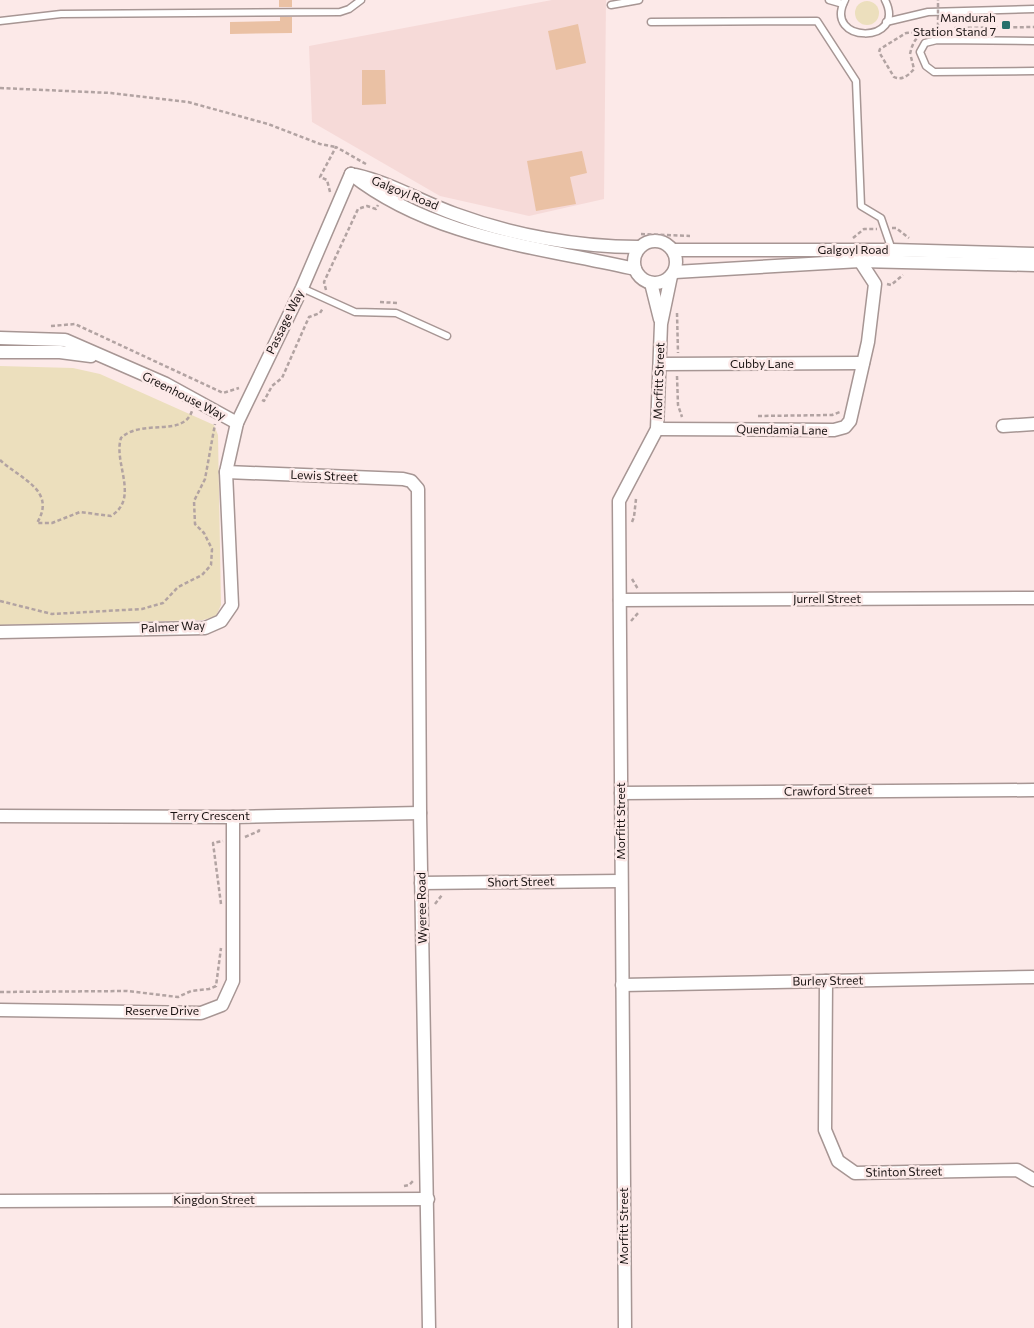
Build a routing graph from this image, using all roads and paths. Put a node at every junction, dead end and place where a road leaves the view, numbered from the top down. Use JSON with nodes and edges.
{"nodes":[{"id":1,"x":361,"y":0,"type":"edge"},
{"id":2,"x":639,"y":0,"type":"edge"},
{"id":3,"x":829,"y":0,"type":"edge"},
{"id":4,"x":885,"y":0,"type":"edge"},
{"id":5,"x":938,"y":0,"type":"edge"},
{"id":6,"x":844,"y":2,"type":"edge"},
{"id":7,"x":611,"y":5,"type":"dead end"},
{"id":8,"x":1034,"y":10,"type":"edge"},
{"id":9,"x":0,"y":21,"type":"edge"},
{"id":10,"x":651,"y":22,"type":"dead end"},
{"id":11,"x":886,"y":22,"type":"junction"},
{"id":12,"x":1034,"y":27,"type":"edge"},
{"id":13,"x":1034,"y":41,"type":"edge"},
{"id":14,"x":1034,"y":70,"type":"edge"},
{"id":15,"x":0,"y":88,"type":"edge"},
{"id":16,"x":336,"y":147,"type":"dead end"},
{"id":17,"x":351,"y":174,"type":"joint"},
{"id":18,"x":523,"y":240,"type":"junction"},
{"id":19,"x":638,"y":247,"type":"junction"},
{"id":20,"x":673,"y":250,"type":"junction"},
{"id":21,"x":1034,"y":254,"type":"edge"},
{"id":22,"x":891,"y":256,"type":"junction"},
{"id":23,"x":860,"y":260,"type":"junction"},
{"id":24,"x":1034,"y":264,"type":"edge"},
{"id":25,"x":635,"y":269,"type":"junction"},
{"id":26,"x":905,"y":273,"type":"dead end"},
{"id":27,"x":673,"y":274,"type":"junction"},
{"id":28,"x":875,"y":282,"type":"junction"},
{"id":29,"x":651,"y":283,"type":"junction"},
{"id":30,"x":302,"y":288,"type":"junction"},
{"id":31,"x":677,"y":305,"type":"dead end"},
{"id":32,"x":661,"y":324,"type":"junction"},
{"id":33,"x":447,"y":336,"type":"dead end"},
{"id":34,"x":0,"y":338,"type":"edge"},
{"id":35,"x":0,"y":352,"type":"edge"},
{"id":36,"x":104,"y":358,"type":"junction"},
{"id":37,"x":863,"y":363,"type":"junction"},
{"id":38,"x":661,"y":364,"type":"junction"},
{"id":39,"x":678,"y":364,"type":"junction"},
{"id":40,"x":842,"y":411,"type":"dead end"},
{"id":41,"x":200,"y":413,"type":"dead end"},
{"id":42,"x":682,"y":415,"type":"junction"},
{"id":43,"x":690,"y":416,"type":"dead end"},
{"id":44,"x":749,"y":416,"type":"dead end"},
{"id":45,"x":215,"y":421,"type":"dead end"},
{"id":46,"x":237,"y":423,"type":"junction"},
{"id":47,"x":1034,"y":424,"type":"edge"},
{"id":48,"x":1003,"y":426,"type":"dead end"},
{"id":49,"x":657,"y":429,"type":"junction"},
{"id":50,"x":680,"y":429,"type":"junction"},
{"id":51,"x":0,"y":460,"type":"edge"},
{"id":52,"x":226,"y":472,"type":"junction"},
{"id":53,"x":418,"y":488,"type":"joint"},
{"id":54,"x":637,"y":493,"type":"dead end"},
{"id":55,"x":629,"y":528,"type":"dead end"},
{"id":56,"x":629,"y":574,"type":"dead end"},
{"id":57,"x":1034,"y":598,"type":"edge"},
{"id":58,"x":620,"y":600,"type":"junction"},
{"id":59,"x":639,"y":600,"type":"junction"},
{"id":60,"x":0,"y":601,"type":"edge"},
{"id":61,"x":628,"y":624,"type":"dead end"},
{"id":62,"x":0,"y":632,"type":"edge"},
{"id":63,"x":1034,"y":790,"type":"edge"},
{"id":64,"x":621,"y":793,"type":"junction"},
{"id":65,"x":420,"y":813,"type":"junction"},
{"id":66,"x":0,"y":816,"type":"edge"},
{"id":67,"x":233,"y":817,"type":"junction"},
{"id":68,"x":259,"y":825,"type":"dead end"},
{"id":69,"x":232,"y":840,"type":"junction"},
{"id":70,"x":622,"y":882,"type":"junction"},
{"id":71,"x":421,"y":883,"type":"junction"},
{"id":72,"x":446,"y":892,"type":"dead end"},
{"id":73,"x":422,"y":908,"type":"junction"},
{"id":74,"x":225,"y":909,"type":"dead end"},
{"id":75,"x":227,"y":944,"type":"dead end"},
{"id":76,"x":1034,"y":977,"type":"edge"},
{"id":77,"x":826,"y":981,"type":"junction"},
{"id":78,"x":622,"y":985,"type":"junction"},
{"id":79,"x":0,"y":992,"type":"edge"},
{"id":80,"x":0,"y":1010,"type":"edge"},
{"id":81,"x":1034,"y":1180,"type":"edge"},
{"id":82,"x":428,"y":1199,"type":"junction"},
{"id":83,"x":0,"y":1201,"type":"edge"},
{"id":84,"x":429,"y":1328,"type":"edge"},
{"id":85,"x":625,"y":1328,"type":"edge"}],
"edges":[{"from":1,"to":9,"type":"lane"},
{"from":2,"to":7,"type":"lane"},
{"from":3,"to":6,"type":"lane"},
{"from":4,"to":11,"type":"lane"},
{"from":5,"to":12,"type":"path","bridge":true},
{"from":6,"to":11,"type":"lane"},
{"from":8,"to":11,"type":"lane"},
{"from":10,"to":22,"type":"lane"},
{"from":13,"to":14,"type":"lane"},
{"from":15,"to":16,"type":"path"},
{"from":17,"to":18,"type":"street","name":"Galgoyl Road"},
{"from":17,"to":30,"type":"street","name":"Passage Way"},
{"from":18,"to":19,"type":"street","name":"Galgoyl Road"},
{"from":18,"to":25,"type":"street","name":"Galgoyl Road"},
{"from":19,"to":20,"type":"street"},
{"from":19,"to":25,"type":"street"},
{"from":20,"to":22,"type":"street","name":"Galgoyl Road"},
{"from":20,"to":27,"type":"street"},
{"from":21,"to":22,"type":"street","name":"Galgoyl Road"},
{"from":22,"to":23,"type":"street","name":"Galgoyl Road"},
{"from":22,"to":24,"type":"street","name":"Galgoyl Road"},
{"from":22,"to":28,"type":"street","name":"Quendamia Lane"},
{"from":23,"to":27,"type":"street","name":"Galgoyl Road"},
{"from":23,"to":28,"type":"street"},
{"from":25,"to":29,"type":"street"},
{"from":26,"to":28,"type":"path"},
{"from":27,"to":29,"type":"street"},
{"from":27,"to":32,"type":"street","name":"Morfitt Street"},
{"from":28,"to":37,"type":"street","name":"Quendamia Lane"},
{"from":29,"to":32,"type":"street","name":"Morfitt Street"},
{"from":30,"to":33,"type":"lane"},
{"from":30,"to":46,"type":"street","name":"Passage Way"},
{"from":31,"to":39,"type":"path"},
{"from":32,"to":38,"type":"street","name":"Morfitt Street"},
{"from":34,"to":36,"type":"street","name":"Greenhouse Way"},
{"from":35,"to":36,"type":"street","name":"Greenhouse Way"},
{"from":36,"to":46,"type":"street","name":"Greenhouse Way"},
{"from":37,"to":39,"type":"street","name":"Cubby Lane"},
{"from":37,"to":50,"type":"street","name":"Quendamia Lane"},
{"from":38,"to":39,"type":"street","name":"Cubby Lane"},
{"from":38,"to":49,"type":"street","name":"Morfitt Street"},
{"from":39,"to":42,"type":"path"},
{"from":40,"to":44,"type":"path"},
{"from":41,"to":51,"type":"path"},
{"from":42,"to":43,"type":"path"},
{"from":42,"to":50,"type":"path"},
{"from":45,"to":60,"type":"path"},
{"from":46,"to":52,"type":"street","name":"Passage Way"},
{"from":47,"to":48,"type":"street"},
{"from":49,"to":50,"type":"street","name":"Quendamia Lane"},
{"from":49,"to":58,"type":"street","name":"Morfitt Street"},
{"from":52,"to":53,"type":"street","name":"Lewis Street"},
{"from":52,"to":62,"type":"street","name":"Palmer Way"},
{"from":53,"to":65,"type":"street","name":"Wyeree Road"},
{"from":54,"to":55,"type":"path"},
{"from":56,"to":59,"type":"path"},
{"from":57,"to":59,"type":"street","name":"Jurrell Street"},
{"from":58,"to":59,"type":"street","name":"Jurrell Street"},
{"from":58,"to":64,"type":"street","name":"Morfitt Street"},
{"from":59,"to":61,"type":"path"},
{"from":63,"to":64,"type":"street","name":"Crawford Street"},
{"from":64,"to":70,"type":"street","name":"Morfitt Street"},
{"from":65,"to":67,"type":"street","name":"Terry Crescent"},
{"from":65,"to":71,"type":"street","name":"Wyeree Road"},
{"from":66,"to":67,"type":"street","name":"Terry Crescent"},
{"from":67,"to":69,"type":"street","name":"Reserve Drive"},
{"from":68,"to":69,"type":"path"},
{"from":69,"to":74,"type":"path"},
{"from":69,"to":80,"type":"street","name":"Reserve Drive"},
{"from":70,"to":71,"type":"street","name":"Short Street"},
{"from":70,"to":78,"type":"street","name":"Morfitt Street"},
{"from":71,"to":73,"type":"street","name":"Wyeree Road"},
{"from":72,"to":73,"type":"path"},
{"from":73,"to":82,"type":"street","name":"Wyeree Road"},
{"from":75,"to":79,"type":"path"},
{"from":76,"to":77,"type":"street","name":"Burley Street"},
{"from":77,"to":78,"type":"street","name":"Burley Street"},
{"from":77,"to":81,"type":"street","name":"Stinton Street"},
{"from":78,"to":85,"type":"street","name":"Morfitt Street"},
{"from":82,"to":83,"type":"street","name":"Kingdon Street"},
{"from":82,"to":84,"type":"street","name":"Wyeree Road"}]}
